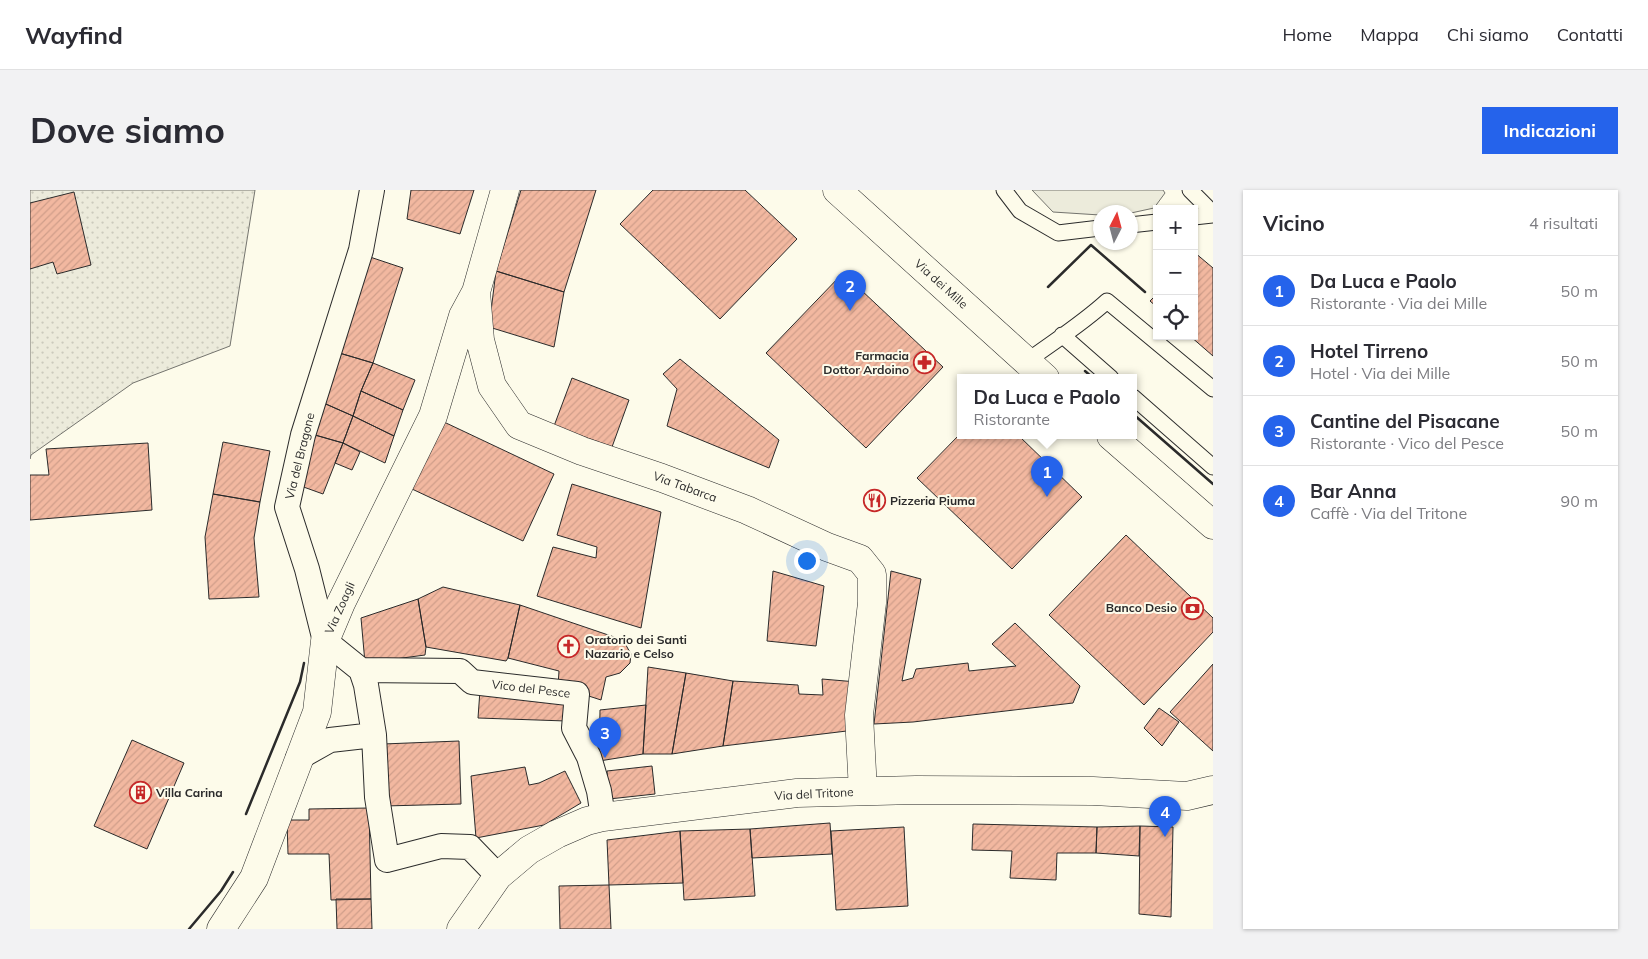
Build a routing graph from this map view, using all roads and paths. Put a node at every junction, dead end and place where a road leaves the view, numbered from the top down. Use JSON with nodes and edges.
{"nodes":[{"id":1,"x":372,"y":190,"type":"edge"},
{"id":2,"x":505,"y":190,"type":"edge"},
{"id":3,"x":837,"y":190,"type":"edge"},
{"id":4,"x":1004,"y":190,"type":"edge"},
{"id":5,"x":1190,"y":190,"type":"edge"},
{"id":6,"x":1213,"y":214,"type":"edge"},
{"id":7,"x":1198,"y":216,"type":"edge"},
{"id":8,"x":1153,"y":222,"type":"edge"},
{"id":9,"x":1138,"y":224,"type":"edge"},
{"id":10,"x":1093,"y":229,"type":"edge"},
{"id":11,"x":476,"y":292,"type":"junction"},
{"id":12,"x":1062,"y":335,"type":"junction"},
{"id":13,"x":1036,"y":370,"type":"edge"},
{"id":14,"x":1107,"y":374,"type":"edge"},
{"id":15,"x":1213,"y":389,"type":"edge"},
{"id":16,"x":1137,"y":400,"type":"edge"},
{"id":17,"x":1114,"y":439,"type":"edge"},
{"id":18,"x":1213,"y":467,"type":"edge"},
{"id":19,"x":1213,"y":525,"type":"edge"},
{"id":20,"x":325,"y":641,"type":"junction"},
{"id":21,"x":361,"y":670,"type":"junction"},
{"id":22,"x":374,"y":735,"type":"junction"},
{"id":23,"x":298,"y":758,"type":"junction"},
{"id":24,"x":1213,"y":790,"type":"edge"},
{"id":25,"x":863,"y":791,"type":"junction"},
{"id":26,"x":603,"y":817,"type":"junction"},
{"id":27,"x":498,"y":876,"type":"junction"},
{"id":28,"x":220,"y":929,"type":"edge"},
{"id":29,"x":461,"y":929,"type":"edge"}],
"edges":[{"from":1,"to":20,"type":"street","name":"Via del Bragone"},
{"from":2,"to":11,"type":"street","name":"Via Tabarca"},
{"from":3,"to":13,"type":"street","name":"Via dei Mille"},
{"from":4,"to":10,"type":"lane"},
{"from":5,"to":6,"type":"lane"},
{"from":6,"to":7,"type":"lane"},
{"from":8,"to":9,"type":"lane"},
{"from":11,"to":20,"type":"street","name":"Via Zoagli"},
{"from":11,"to":25,"type":"street","name":"Via Tabarca"},
{"from":12,"to":13,"type":"lane"},
{"from":12,"to":14,"type":"lane"},
{"from":12,"to":15,"type":"lane"},
{"from":16,"to":18,"type":"lane"},
{"from":17,"to":19,"type":"street"},
{"from":20,"to":21,"type":"street"},
{"from":20,"to":23,"type":"street","name":"Via Zoagli"},
{"from":21,"to":22,"type":"street"},
{"from":21,"to":26,"type":"street","name":"Vico del Pesce"},
{"from":22,"to":23,"type":"street"},
{"from":22,"to":27,"type":"street"},
{"from":23,"to":28,"type":"street","name":"Via Zoagli"},
{"from":24,"to":25,"type":"street","name":"Via del Tritone"},
{"from":25,"to":26,"type":"street","name":"Via del Tritone"},
{"from":26,"to":27,"type":"street","name":"Via del Tritone"},
{"from":27,"to":29,"type":"street","name":"Via del Tritone"}]}
